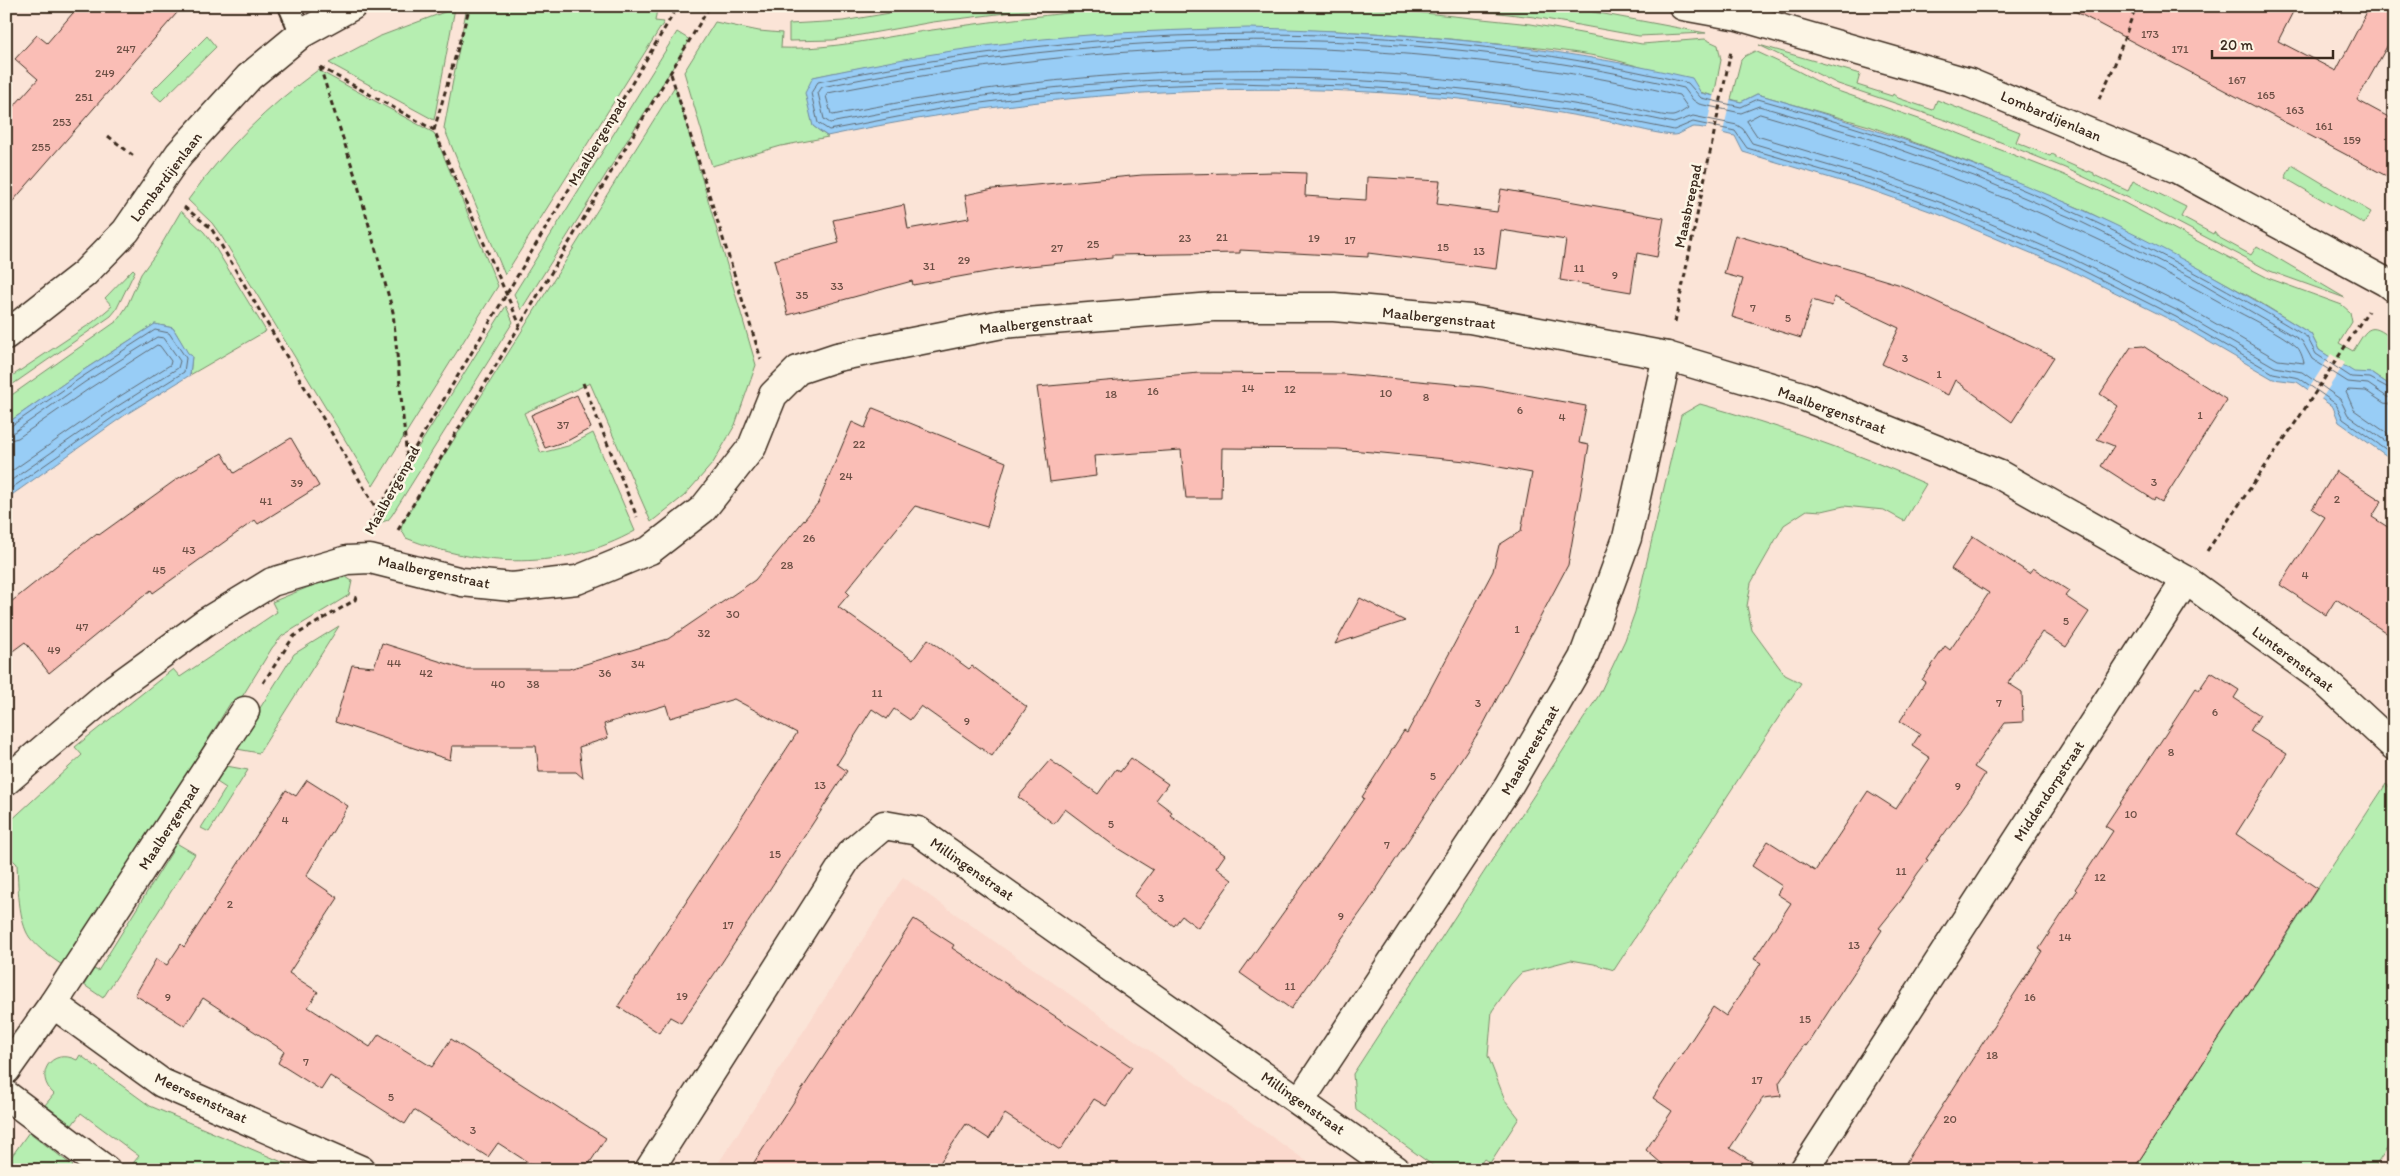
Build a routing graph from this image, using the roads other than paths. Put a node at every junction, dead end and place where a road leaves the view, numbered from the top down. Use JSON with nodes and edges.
{"nodes":[{"id":1,"x":289,"y":6,"type":"edge"},
{"id":2,"x":352,"y":6,"type":"edge"},
{"id":3,"x":1683,"y":6,"type":"edge"},
{"id":4,"x":1739,"y":11,"type":"edge"},
{"id":5,"x":301,"y":34,"type":"junction"},
{"id":6,"x":2391,"y":280,"type":"edge"},
{"id":7,"x":6,"y":335,"type":"edge"},
{"id":8,"x":1667,"y":356,"type":"junction"},
{"id":9,"x":2186,"y":580,"type":"junction"},
{"id":10,"x":244,"y":711,"type":"road end"},
{"id":11,"x":2394,"y":746,"type":"edge"},
{"id":12,"x":6,"y":781,"type":"edge"},
{"id":13,"x":53,"y":1004,"type":"junction"},
{"id":14,"x":6,"y":1070,"type":"edge"},
{"id":15,"x":6,"y":1095,"type":"edge"},
{"id":16,"x":1300,"y":1101,"type":"junction"},
{"id":17,"x":106,"y":1170,"type":"edge"},
{"id":18,"x":361,"y":1170,"type":"edge"},
{"id":19,"x":649,"y":1170,"type":"edge"},
{"id":20,"x":1396,"y":1170,"type":"edge"},
{"id":21,"x":1804,"y":1170,"type":"edge"}],
"edges":[{"from":1,"to":5,"type":"lane"},
{"from":2,"to":5,"type":"street","name":"Lombardijenlaan"},
{"from":3,"to":4,"type":"street","name":"Lombardijenlaan"},
{"from":4,"to":6,"type":"street","name":"Lombardijenlaan"},
{"from":5,"to":7,"type":"street","name":"Lombardijenlaan"},
{"from":8,"to":9,"type":"street","name":"Maalbergenstraat"},
{"from":8,"to":12,"type":"street","name":"Maalbergenstraat"},
{"from":8,"to":16,"type":"street","name":"Maasbreestraat"},
{"from":9,"to":11,"type":"street","name":"Lunterenstraat"},
{"from":9,"to":21,"type":"street","name":"Middendorpstraat"},
{"from":10,"to":13,"type":"street","name":"Maalbergenpad"},
{"from":13,"to":14,"type":"street","name":"Maalbergenpad"},
{"from":13,"to":18,"type":"street","name":"Meerssenstraat"},
{"from":15,"to":17,"type":"street"},
{"from":16,"to":19,"type":"street","name":"Millingenstraat"},
{"from":16,"to":20,"type":"street","name":"Millingenstraat"}]}
